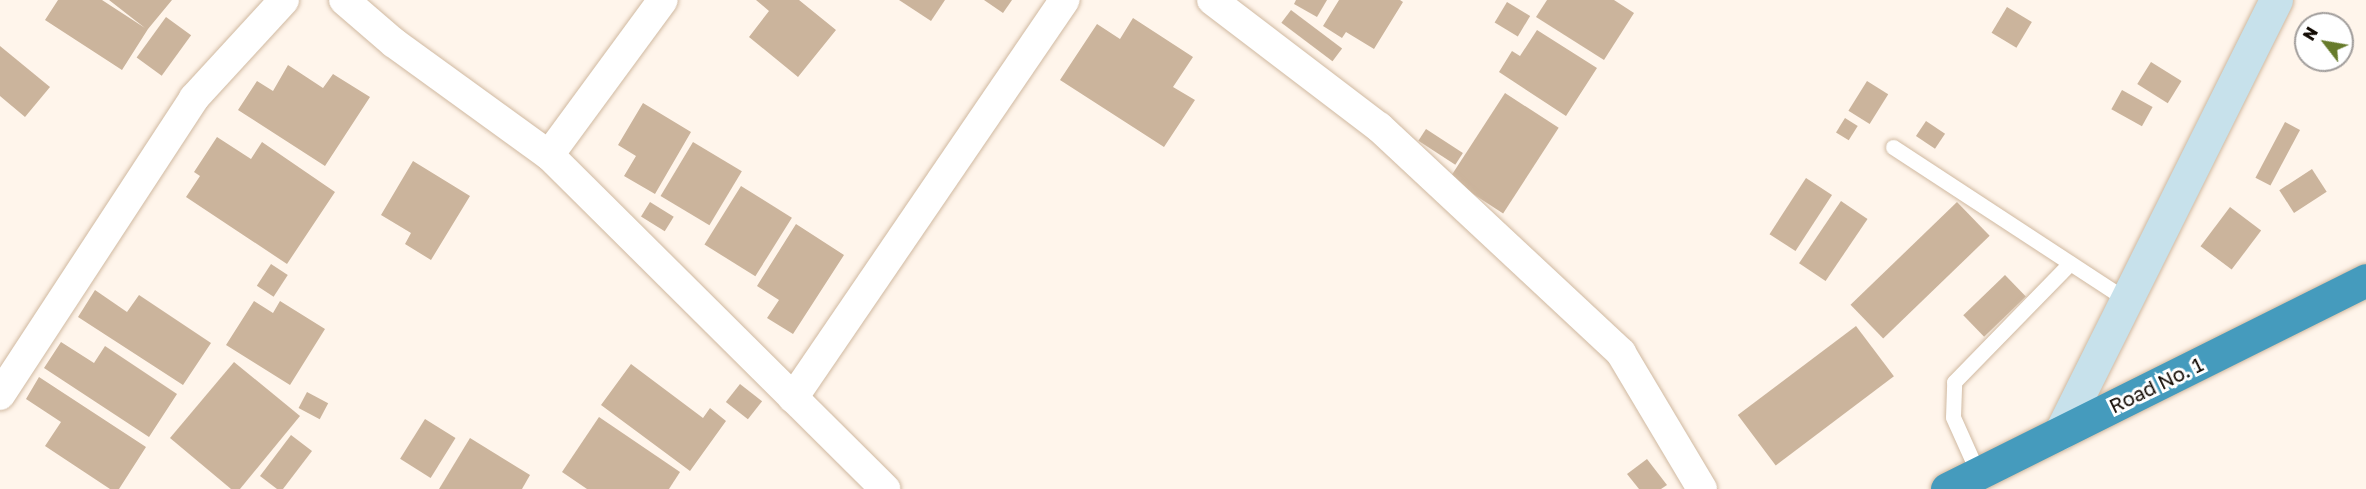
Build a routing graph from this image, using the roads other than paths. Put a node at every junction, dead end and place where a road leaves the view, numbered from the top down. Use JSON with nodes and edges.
{"nodes":[{"id":1,"x":284,"y":0,"type":"edge"},
{"id":2,"x":344,"y":0,"type":"edge"},
{"id":3,"x":663,"y":0,"type":"edge"},
{"id":4,"x":1065,"y":0,"type":"edge"},
{"id":5,"x":1212,"y":0,"type":"edge"},
{"id":6,"x":2276,"y":0,"type":"edge"},
{"id":7,"x":1893,"y":147,"type":"dead end"},
{"id":8,"x":549,"y":155,"type":"junction"},
{"id":9,"x":2070,"y":263,"type":"junction"},
{"id":10,"x":2366,"y":280,"type":"edge"},
{"id":11,"x":2128,"y":301,"type":"junction"},
{"id":12,"x":0,"y":395,"type":"edge"},
{"id":13,"x":793,"y":398,"type":"junction"},
{"id":14,"x":2060,"y":433,"type":"junction"},
{"id":15,"x":1978,"y":473,"type":"junction"},
{"id":16,"x":885,"y":489,"type":"edge"},
{"id":17,"x":1702,"y":489,"type":"edge"},
{"id":18,"x":1947,"y":489,"type":"edge"}],
"edges":[{"from":1,"to":12,"type":"street"},
{"from":2,"to":8,"type":"street"},
{"from":3,"to":8,"type":"street"},
{"from":4,"to":13,"type":"street"},
{"from":5,"to":17,"type":"street"},
{"from":6,"to":11,"type":"main road"},
{"from":7,"to":9,"type":"lane"},
{"from":8,"to":13,"type":"street"},
{"from":9,"to":11,"type":"lane"},
{"from":9,"to":15,"type":"lane"},
{"from":10,"to":14,"type":"highway","name":"Road No. 1"},
{"from":11,"to":14,"type":"main road"},
{"from":13,"to":16,"type":"street"},
{"from":14,"to":15,"type":"highway","name":"Road No. 1"},
{"from":15,"to":18,"type":"highway","name":"Road No. 1"}]}
